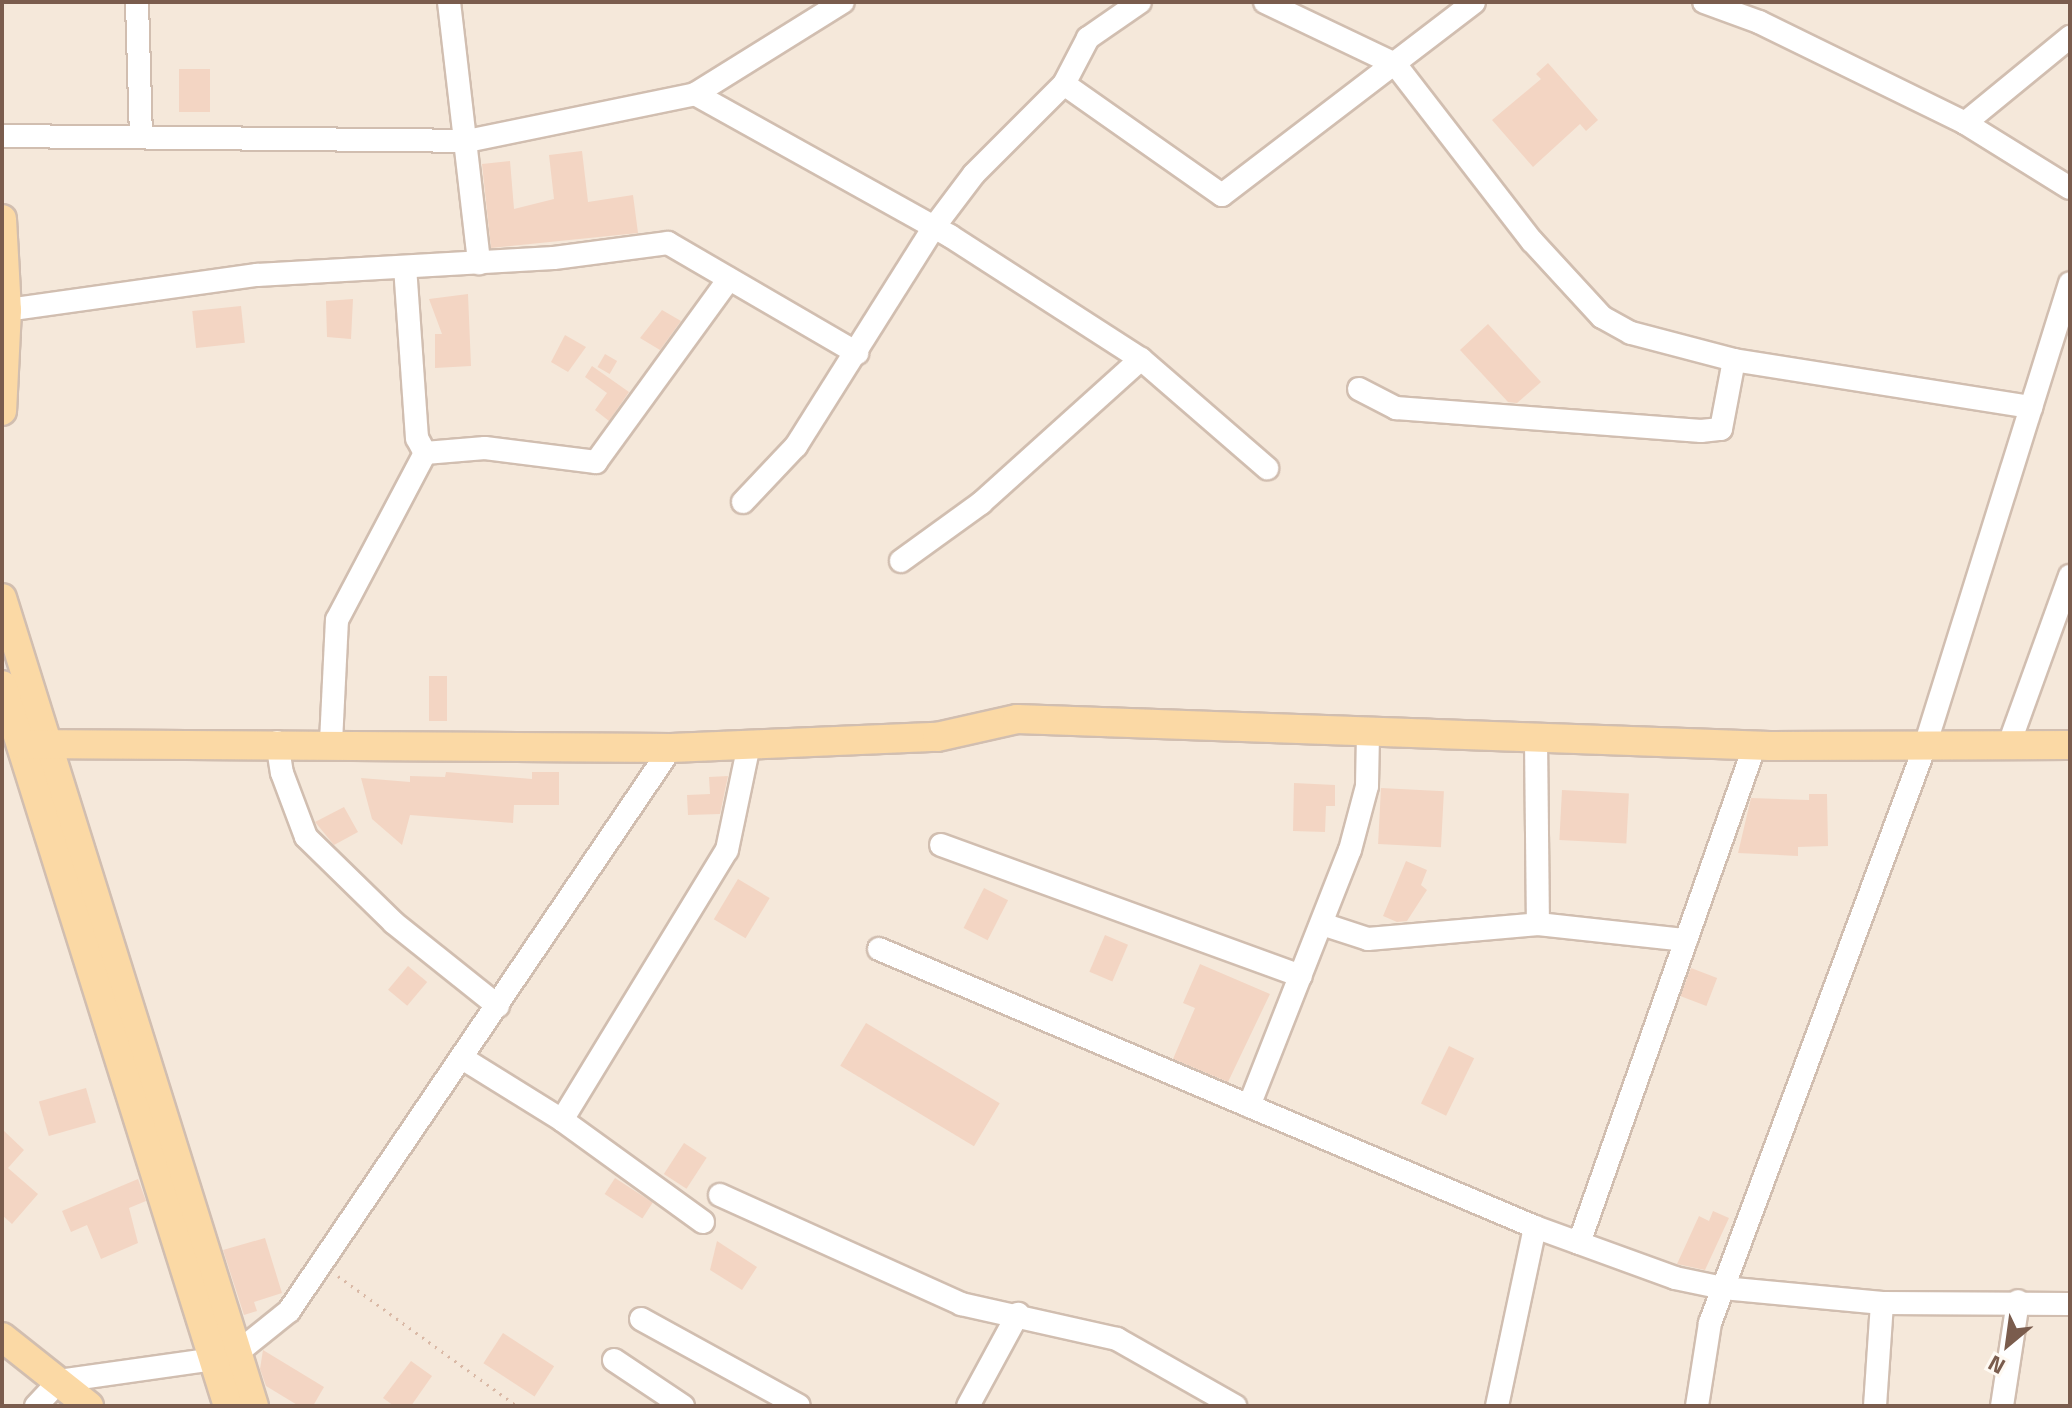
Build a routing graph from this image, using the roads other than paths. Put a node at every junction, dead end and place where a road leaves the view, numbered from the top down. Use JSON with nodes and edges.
{"nodes":[{"id":1,"x":137,"y":2,"type":"edge"},
{"id":2,"x":449,"y":2,"type":"edge"},
{"id":3,"x":1140,"y":2,"type":"edge"},
{"id":4,"x":1265,"y":2,"type":"edge"},
{"id":5,"x":1474,"y":2,"type":"edge"},
{"id":6,"x":1704,"y":2,"type":"edge"},
{"id":7,"x":826,"y":6,"type":"edge"},
{"id":8,"x":2070,"y":37,"type":"edge"},
{"id":9,"x":1395,"y":64,"type":"junction"},
{"id":10,"x":1064,"y":84,"type":"junction"},
{"id":11,"x":695,"y":94,"type":"junction"},
{"id":12,"x":1965,"y":123,"type":"junction"},
{"id":13,"x":2,"y":136,"type":"edge"},
{"id":14,"x":141,"y":136,"type":"junction"},
{"id":15,"x":467,"y":141,"type":"junction"},
{"id":16,"x":2070,"y":188,"type":"edge"},
{"id":17,"x":2,"y":219,"type":"edge"},
{"id":18,"x":934,"y":227,"type":"junction"},
{"id":19,"x":479,"y":263,"type":"junction"},
{"id":20,"x":405,"y":267,"type":"junction"},
{"id":21,"x":729,"y":279,"type":"junction"},
{"id":22,"x":2070,"y":283,"type":"edge"},
{"id":23,"x":7,"y":310,"type":"junction"},
{"id":24,"x":857,"y":353,"type":"junction"},
{"id":25,"x":1141,"y":359,"type":"junction"},
{"id":26,"x":1734,"y":360,"type":"junction"},
{"id":27,"x":1359,"y":389,"type":"dead end"},
{"id":28,"x":2031,"y":407,"type":"junction"},
{"id":29,"x":2,"y":411,"type":"edge"},
{"id":30,"x":425,"y":453,"type":"junction"},
{"id":31,"x":1267,"y":468,"type":"dead end"},
{"id":32,"x":743,"y":502,"type":"dead end"},
{"id":33,"x":901,"y":561,"type":"dead end"},
{"id":34,"x":2070,"y":576,"type":"edge"},
{"id":35,"x":2,"y":598,"type":"edge"},
{"id":36,"x":31,"y":685,"type":"junction"},
{"id":37,"x":4,"y":701,"type":"edge"},
{"id":38,"x":1368,"y":732,"type":"junction"},
{"id":39,"x":1536,"y":738,"type":"junction"},
{"id":40,"x":277,"y":742,"type":"junction"},
{"id":41,"x":331,"y":742,"type":"junction"},
{"id":42,"x":33,"y":743,"type":"junction"},
{"id":43,"x":749,"y":745,"type":"junction"},
{"id":44,"x":1755,"y":745,"type":"junction"},
{"id":45,"x":2070,"y":745,"type":"edge"},
{"id":46,"x":2008,"y":747,"type":"junction"},
{"id":47,"x":671,"y":748,"type":"junction"},
{"id":48,"x":1924,"y":749,"type":"junction"},
{"id":49,"x":941,"y":845,"type":"dead end"},
{"id":50,"x":1322,"y":924,"type":"junction"},
{"id":51,"x":1538,"y":924,"type":"junction"},
{"id":52,"x":1686,"y":940,"type":"junction"},
{"id":53,"x":879,"y":949,"type":"dead end"},
{"id":54,"x":1301,"y":976,"type":"junction"},
{"id":55,"x":498,"y":1006,"type":"junction"},
{"id":56,"x":462,"y":1058,"type":"junction"},
{"id":57,"x":1249,"y":1106,"type":"junction"},
{"id":58,"x":562,"y":1120,"type":"junction"},
{"id":59,"x":720,"y":1195,"type":"dead end"},
{"id":60,"x":703,"y":1222,"type":"dead end"},
{"id":61,"x":1535,"y":1227,"type":"junction"},
{"id":62,"x":1579,"y":1243,"type":"junction"},
{"id":63,"x":1723,"y":1288,"type":"junction"},
{"id":64,"x":2018,"y":1301,"type":"junction"},
{"id":65,"x":1882,"y":1303,"type":"junction"},
{"id":66,"x":2070,"y":1304,"type":"edge"},
{"id":67,"x":1018,"y":1314,"type":"junction"},
{"id":68,"x":641,"y":1319,"type":"dead end"},
{"id":69,"x":2,"y":1337,"type":"edge"},
{"id":70,"x":226,"y":1356,"type":"junction"},
{"id":71,"x":614,"y":1360,"type":"dead end"},
{"id":72,"x":59,"y":1381,"type":"junction"},
{"id":73,"x":36,"y":1406,"type":"edge"},
{"id":74,"x":89,"y":1406,"type":"edge"},
{"id":75,"x":228,"y":1406,"type":"edge"},
{"id":76,"x":254,"y":1406,"type":"edge"},
{"id":77,"x":683,"y":1406,"type":"edge"},
{"id":78,"x":799,"y":1406,"type":"edge"},
{"id":79,"x":968,"y":1406,"type":"edge"},
{"id":80,"x":1235,"y":1406,"type":"edge"},
{"id":81,"x":1497,"y":1406,"type":"edge"},
{"id":82,"x":1697,"y":1406,"type":"edge"},
{"id":83,"x":1875,"y":1406,"type":"edge"},
{"id":84,"x":2002,"y":1406,"type":"edge"}],
"edges":[{"from":1,"to":14,"type":"street"},
{"from":2,"to":15,"type":"street"},
{"from":3,"to":10,"type":"street"},
{"from":4,"to":9,"type":"street"},
{"from":5,"to":9,"type":"street"},
{"from":6,"to":12,"type":"street"},
{"from":7,"to":11,"type":"street"},
{"from":8,"to":12,"type":"street"},
{"from":9,"to":10,"type":"street"},
{"from":9,"to":26,"type":"street"},
{"from":10,"to":18,"type":"street"},
{"from":11,"to":15,"type":"street"},
{"from":11,"to":18,"type":"street"},
{"from":12,"to":16,"type":"street"},
{"from":13,"to":14,"type":"street"},
{"from":14,"to":15,"type":"street"},
{"from":15,"to":19,"type":"street"},
{"from":17,"to":23,"type":"main road"},
{"from":18,"to":24,"type":"street"},
{"from":18,"to":25,"type":"street"},
{"from":19,"to":20,"type":"street"},
{"from":19,"to":21,"type":"street"},
{"from":20,"to":23,"type":"street"},
{"from":20,"to":30,"type":"street"},
{"from":21,"to":24,"type":"street"},
{"from":21,"to":30,"type":"street"},
{"from":22,"to":28,"type":"street"},
{"from":23,"to":29,"type":"main road"},
{"from":24,"to":32,"type":"street"},
{"from":25,"to":31,"type":"street"},
{"from":25,"to":33,"type":"street"},
{"from":26,"to":27,"type":"street"},
{"from":26,"to":28,"type":"street"},
{"from":28,"to":48,"type":"street"},
{"from":30,"to":41,"type":"street"},
{"from":34,"to":46,"type":"street"},
{"from":35,"to":36,"type":"main road"},
{"from":36,"to":37,"type":"street"},
{"from":36,"to":42,"type":"main road"},
{"from":37,"to":42,"type":"main road"},
{"from":38,"to":39,"type":"main road"},
{"from":38,"to":43,"type":"main road"},
{"from":38,"to":50,"type":"street"},
{"from":39,"to":44,"type":"main road"},
{"from":39,"to":51,"type":"street"},
{"from":40,"to":41,"type":"main road"},
{"from":40,"to":42,"type":"main road"},
{"from":40,"to":55,"type":"street"},
{"from":41,"to":47,"type":"main road"},
{"from":42,"to":70,"type":"main road"},
{"from":43,"to":47,"type":"main road"},
{"from":43,"to":58,"type":"street"},
{"from":44,"to":48,"type":"main road"},
{"from":44,"to":52,"type":"street"},
{"from":45,"to":46,"type":"main road"},
{"from":46,"to":48,"type":"main road"},
{"from":47,"to":55,"type":"street"},
{"from":48,"to":63,"type":"street"},
{"from":49,"to":54,"type":"street"},
{"from":50,"to":51,"type":"street"},
{"from":50,"to":54,"type":"street"},
{"from":51,"to":52,"type":"street"},
{"from":52,"to":62,"type":"street"},
{"from":53,"to":57,"type":"street"},
{"from":54,"to":57,"type":"street"},
{"from":55,"to":56,"type":"street"},
{"from":56,"to":58,"type":"street"},
{"from":56,"to":70,"type":"street"},
{"from":57,"to":61,"type":"street"},
{"from":58,"to":60,"type":"street"},
{"from":59,"to":67,"type":"street"},
{"from":61,"to":62,"type":"street"},
{"from":61,"to":81,"type":"street"},
{"from":62,"to":63,"type":"street"},
{"from":63,"to":65,"type":"street"},
{"from":63,"to":82,"type":"street"},
{"from":64,"to":65,"type":"street"},
{"from":64,"to":66,"type":"street"},
{"from":64,"to":84,"type":"street"},
{"from":65,"to":83,"type":"street"},
{"from":67,"to":79,"type":"street"},
{"from":67,"to":80,"type":"street"},
{"from":68,"to":78,"type":"street"},
{"from":69,"to":72,"type":"main road"},
{"from":70,"to":72,"type":"street"},
{"from":70,"to":75,"type":"main road"},
{"from":70,"to":76,"type":"main road"},
{"from":71,"to":77,"type":"street"},
{"from":72,"to":73,"type":"street"},
{"from":72,"to":74,"type":"main road"}]}
